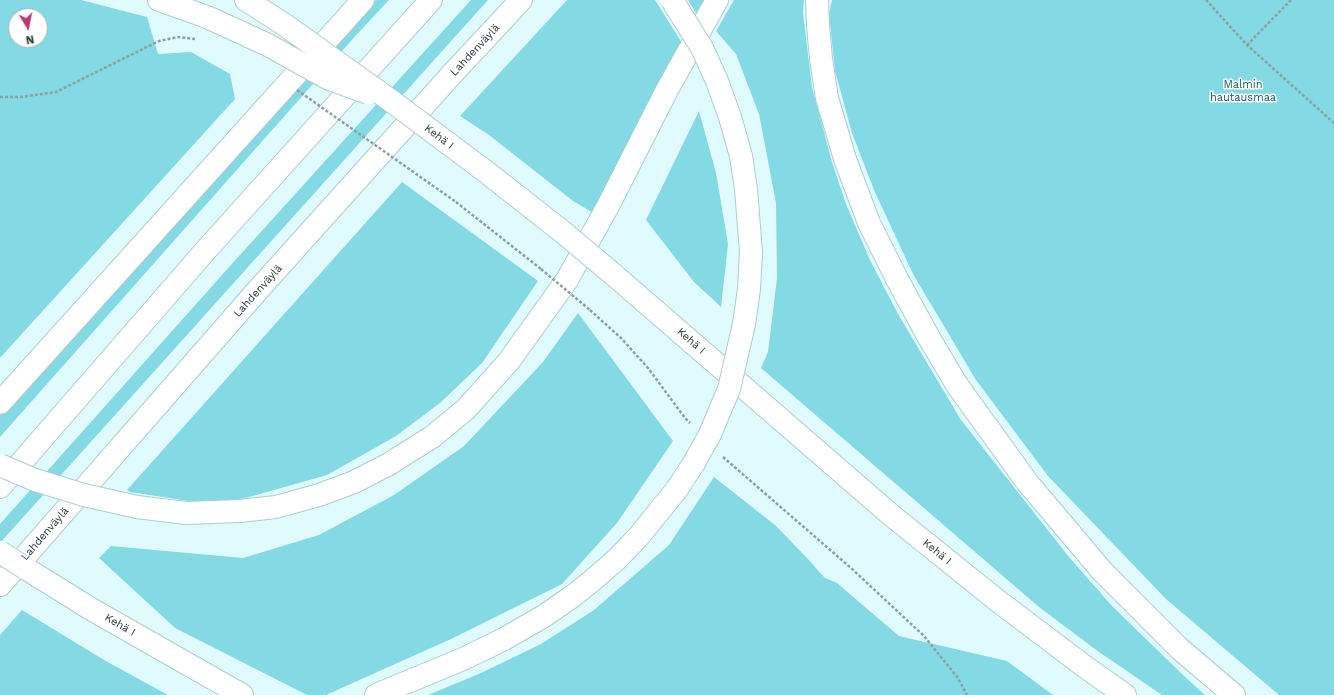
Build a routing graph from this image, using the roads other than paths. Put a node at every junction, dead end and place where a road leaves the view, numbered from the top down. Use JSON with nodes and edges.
{"nodes":[{"id":1,"x":159,"y":0,"type":"edge"},
{"id":2,"x":246,"y":0,"type":"edge"},
{"id":3,"x":363,"y":0,"type":"edge"},
{"id":4,"x":431,"y":0,"type":"edge"},
{"id":5,"x":521,"y":0,"type":"edge"},
{"id":6,"x":672,"y":0,"type":"edge"},
{"id":7,"x":717,"y":0,"type":"edge"},
{"id":8,"x":817,"y":0,"type":"edge"},
{"id":9,"x":390,"y":100,"type":"junction"},
{"id":10,"x":0,"y":402,"type":"edge"},
{"id":11,"x":0,"y":465,"type":"edge"},
{"id":12,"x":0,"y":487,"type":"edge"},
{"id":13,"x":0,"y":552,"type":"edge"},
{"id":14,"x":0,"y":562,"type":"edge"},
{"id":15,"x":25,"y":568,"type":"junction"},
{"id":16,"x":0,"y":585,"type":"edge"},
{"id":17,"x":384,"y":692,"type":"edge"},
{"id":18,"x":242,"y":695,"type":"edge"},
{"id":19,"x":1125,"y":695,"type":"edge"},
{"id":20,"x":1234,"y":695,"type":"edge"}],
"edges":[{"from":1,"to":9,"type":"highway","bridge":true},
{"from":2,"to":9,"type":"highway","name":"Kehä I","bridge":true},
{"from":3,"to":10,"type":"highway"},
{"from":4,"to":12,"type":"highway"},
{"from":5,"to":16,"type":"highway","name":"Lahdenväylä"},
{"from":6,"to":17,"type":"highway","bridge":true},
{"from":7,"to":11,"type":"highway","bridge":true},
{"from":8,"to":20,"type":"highway"},
{"from":9,"to":19,"type":"highway","name":"Kehä I","bridge":true},
{"from":13,"to":15,"type":"highway","name":"Kehä I","bridge":true},
{"from":14,"to":15,"type":"highway"},
{"from":15,"to":18,"type":"highway","name":"Kehä I"}]}
